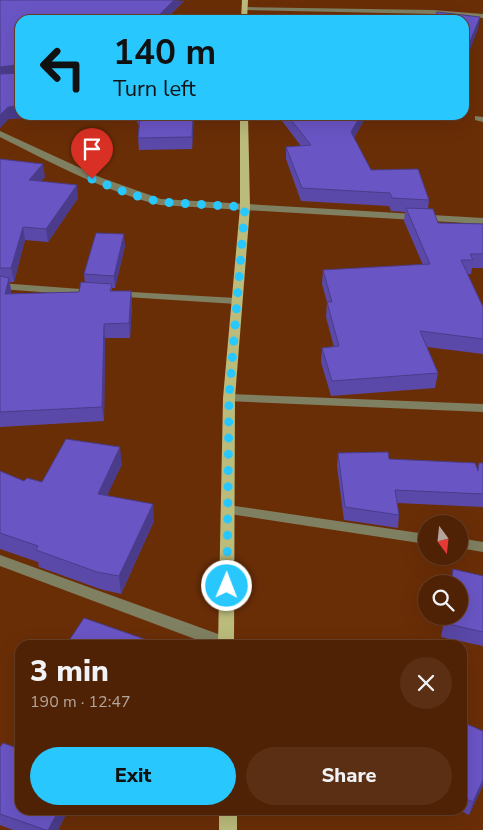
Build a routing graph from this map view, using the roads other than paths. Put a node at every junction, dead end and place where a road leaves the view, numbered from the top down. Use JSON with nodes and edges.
{"nodes":[{"id":1,"x":245,"y":0,"type":"edge"},
{"id":2,"x":245,"y":9,"type":"junction"},
{"id":3,"x":244,"y":15,"type":"edge"},
{"id":4,"x":483,"y":16,"type":"edge"},
{"id":5,"x":244,"y":120,"type":"edge"},
{"id":6,"x":0,"y":134,"type":"edge"},
{"id":7,"x":245,"y":207,"type":"junction"},
{"id":8,"x":483,"y":221,"type":"edge"},
{"id":9,"x":0,"y":286,"type":"edge"},
{"id":10,"x":236,"y":301,"type":"junction"},
{"id":11,"x":229,"y":398,"type":"junction"},
{"id":12,"x":483,"y":408,"type":"edge"},
{"id":13,"x":228,"y":510,"type":"junction"},
{"id":14,"x":418,"y":537,"type":"edge"},
{"id":15,"x":468,"y":544,"type":"edge"},
{"id":16,"x":483,"y":547,"type":"edge"},
{"id":17,"x":0,"y":560,"type":"edge"},
{"id":18,"x":213,"y":640,"type":"edge"},
{"id":19,"x":226,"y":640,"type":"edge"},
{"id":20,"x":228,"y":815,"type":"edge"},
{"id":21,"x":228,"y":830,"type":"edge"}],
"edges":[{"from":1,"to":2,"type":"main road"},
{"from":2,"to":3,"type":"main road"},
{"from":2,"to":4,"type":"street"},
{"from":5,"to":7,"type":"main road"},
{"from":6,"to":7,"type":"street"},
{"from":7,"to":8,"type":"street"},
{"from":7,"to":10,"type":"main road"},
{"from":9,"to":10,"type":"street"},
{"from":10,"to":11,"type":"main road"},
{"from":11,"to":12,"type":"street"},
{"from":11,"to":13,"type":"main road"},
{"from":13,"to":14,"type":"street"},
{"from":13,"to":19,"type":"main road"},
{"from":15,"to":16,"type":"street"},
{"from":17,"to":18,"type":"street"},
{"from":20,"to":21,"type":"main road"}]}
